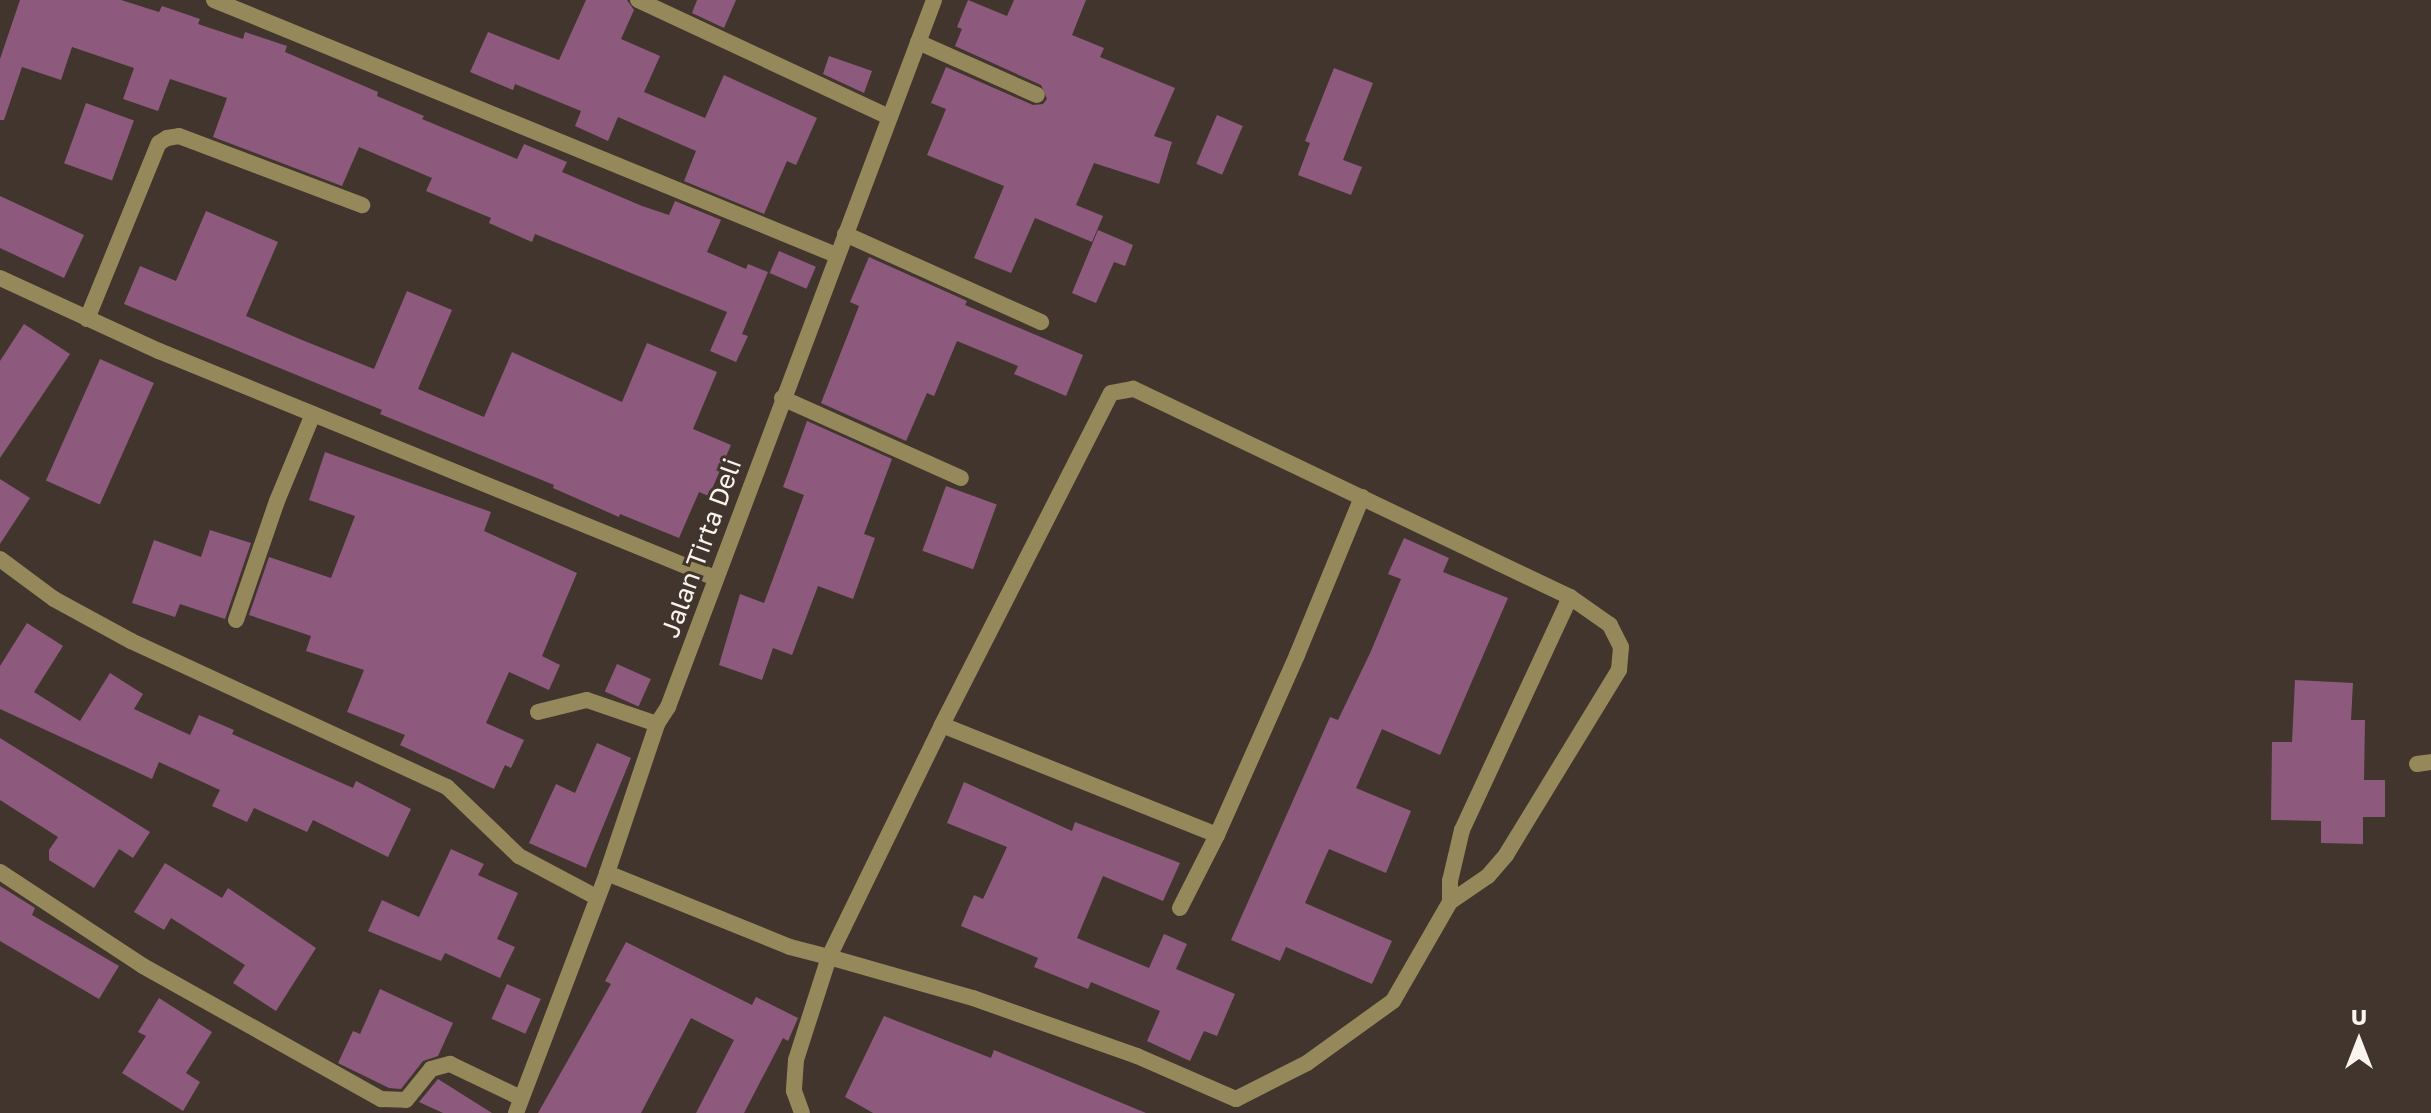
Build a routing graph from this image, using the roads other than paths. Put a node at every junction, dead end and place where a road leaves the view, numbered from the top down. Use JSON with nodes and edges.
{"nodes":[{"id":1,"x":214,"y":0,"type":"edge"},
{"id":2,"x":638,"y":0,"type":"edge"},
{"id":3,"x":934,"y":0,"type":"edge"},
{"id":4,"x":918,"y":42,"type":"junction"},
{"id":5,"x":1037,"y":95,"type":"dead end"},
{"id":6,"x":889,"y":117,"type":"junction"},
{"id":7,"x":362,"y":205,"type":"dead end"},
{"id":8,"x":845,"y":234,"type":"junction"},
{"id":9,"x":836,"y":255,"type":"junction"},
{"id":10,"x":0,"y":278,"type":"edge"},
{"id":11,"x":87,"y":319,"type":"junction"},
{"id":12,"x":1041,"y":322,"type":"dead end"},
{"id":13,"x":782,"y":398,"type":"junction"},
{"id":14,"x":313,"y":414,"type":"junction"},
{"id":15,"x":961,"y":478,"type":"dead end"},
{"id":16,"x":1362,"y":497,"type":"junction"},
{"id":17,"x":0,"y":559,"type":"edge"},
{"id":18,"x":715,"y":578,"type":"junction"},
{"id":19,"x":1570,"y":597,"type":"junction"},
{"id":20,"x":236,"y":620,"type":"dead end"},
{"id":21,"x":538,"y":712,"type":"dead end"},
{"id":22,"x":657,"y":724,"type":"junction"},
{"id":23,"x":942,"y":725,"type":"junction"},
{"id":24,"x":1217,"y":835,"type":"junction"},
{"id":25,"x":0,"y":872,"type":"edge"},
{"id":26,"x":607,"y":873,"type":"junction"},
{"id":27,"x":596,"y":897,"type":"junction"},
{"id":28,"x":1450,"y":902,"type":"junction"},
{"id":29,"x":1180,"y":908,"type":"dead end"},
{"id":30,"x":829,"y":957,"type":"junction"},
{"id":31,"x":518,"y":1106,"type":"edge"},
{"id":32,"x":1232,"y":1106,"type":"edge"},
{"id":33,"x":802,"y":1113,"type":"edge"}],
"edges":[{"from":1,"to":9,"type":"street"},
{"from":2,"to":6,"type":"street"},
{"from":3,"to":4,"type":"street","name":"Jalan Tirta Deli"},
{"from":4,"to":5,"type":"street"},
{"from":4,"to":6,"type":"street","name":"Jalan Tirta Deli"},
{"from":6,"to":8,"type":"street","name":"Jalan Tirta Deli"},
{"from":7,"to":11,"type":"street"},
{"from":8,"to":9,"type":"street","name":"Jalan Tirta Deli"},
{"from":8,"to":12,"type":"street"},
{"from":9,"to":13,"type":"street","name":"Jalan Tirta Deli"},
{"from":10,"to":11,"type":"street"},
{"from":11,"to":14,"type":"street"},
{"from":13,"to":15,"type":"street"},
{"from":13,"to":18,"type":"street","name":"Jalan Tirta Deli"},
{"from":14,"to":18,"type":"street"},
{"from":14,"to":20,"type":"street"},
{"from":16,"to":19,"type":"street"},
{"from":16,"to":23,"type":"street"},
{"from":16,"to":24,"type":"street"},
{"from":17,"to":27,"type":"street"},
{"from":18,"to":22,"type":"street","name":"Jalan Tirta Deli"},
{"from":19,"to":28,"type":"street"},
{"from":19,"to":28,"type":"street"},
{"from":21,"to":22,"type":"street"},
{"from":22,"to":26,"type":"street","name":"Jalan Tirta Deli"},
{"from":23,"to":24,"type":"street"},
{"from":23,"to":30,"type":"street"},
{"from":24,"to":29,"type":"street"},
{"from":25,"to":31,"type":"street"},
{"from":26,"to":27,"type":"street","name":"Jalan Tirta Deli"},
{"from":26,"to":30,"type":"street"},
{"from":27,"to":31,"type":"street","name":"Jalan Tirta Deli"},
{"from":28,"to":32,"type":"street"},
{"from":30,"to":32,"type":"street"},
{"from":30,"to":33,"type":"street"}]}
